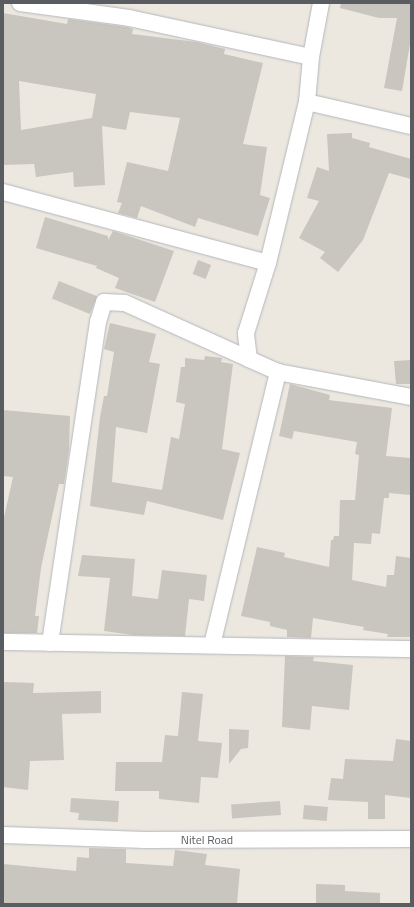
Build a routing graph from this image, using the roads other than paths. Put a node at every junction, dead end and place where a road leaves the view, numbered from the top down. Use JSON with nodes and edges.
{"nodes":[{"id":1,"x":20,"y":3,"type":"edge"},
{"id":2,"x":322,"y":3,"type":"edge"},
{"id":3,"x":311,"y":57,"type":"junction"},
{"id":4,"x":307,"y":102,"type":"junction"},
{"id":5,"x":411,"y":126,"type":"edge"},
{"id":6,"x":3,"y":192,"type":"edge"},
{"id":7,"x":268,"y":263,"type":"junction"},
{"id":8,"x":249,"y":359,"type":"junction"},
{"id":9,"x":278,"y":372,"type":"junction"},
{"id":10,"x":411,"y":397,"type":"edge"},
{"id":11,"x":3,"y":642,"type":"edge"},
{"id":12,"x":50,"y":643,"type":"junction"},
{"id":13,"x":212,"y":644,"type":"junction"},
{"id":14,"x":411,"y":649,"type":"edge"},
{"id":15,"x":3,"y":835,"type":"edge"},
{"id":16,"x":411,"y":839,"type":"edge"}],
"edges":[{"from":1,"to":3,"type":"street"},
{"from":2,"to":3,"type":"street"},
{"from":3,"to":4,"type":"street"},
{"from":4,"to":5,"type":"street"},
{"from":4,"to":7,"type":"street"},
{"from":6,"to":7,"type":"street"},
{"from":7,"to":8,"type":"street"},
{"from":8,"to":9,"type":"street"},
{"from":8,"to":12,"type":"street"},
{"from":9,"to":10,"type":"street"},
{"from":9,"to":13,"type":"street"},
{"from":11,"to":12,"type":"street"},
{"from":12,"to":13,"type":"street"},
{"from":13,"to":14,"type":"street"},
{"from":15,"to":16,"type":"street","name":"Nitel Road"}]}
